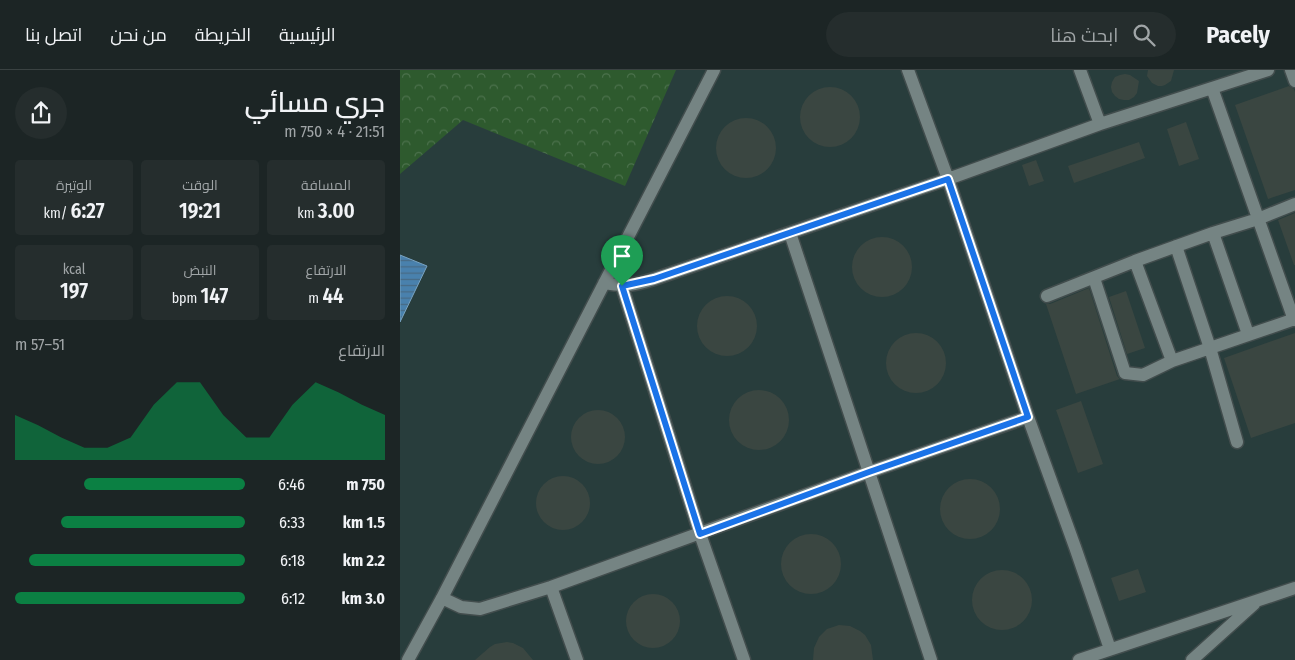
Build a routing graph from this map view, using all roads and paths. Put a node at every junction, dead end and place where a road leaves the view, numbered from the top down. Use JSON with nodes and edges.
{"nodes":[{"id":1,"x":714,"y":70,"type":"edge"},
{"id":2,"x":908,"y":70,"type":"edge"},
{"id":3,"x":1080,"y":70,"type":"edge"},
{"id":4,"x":1268,"y":70,"type":"edge"},
{"id":5,"x":1291,"y":70,"type":"edge"},
{"id":6,"x":1295,"y":81,"type":"edge"},
{"id":7,"x":1212,"y":88,"type":"junction"},
{"id":8,"x":1100,"y":124,"type":"junction"},
{"id":9,"x":948,"y":179,"type":"junction"},
{"id":10,"x":1295,"y":204,"type":"edge"},
{"id":11,"x":1258,"y":219,"type":"junction"},
{"id":12,"x":1213,"y":232,"type":"junction"},
{"id":13,"x":790,"y":233,"type":"junction"},
{"id":14,"x":1176,"y":246,"type":"junction"},
{"id":15,"x":1135,"y":261,"type":"junction"},
{"id":16,"x":1094,"y":278,"type":"junction"},
{"id":17,"x":604,"y":283,"type":"junction"},
{"id":18,"x":622,"y":286,"type":"junction"},
{"id":19,"x":1047,"y":296,"type":"dead end"},
{"id":20,"x":1294,"y":319,"type":"edge"},
{"id":21,"x":1248,"y":334,"type":"junction"},
{"id":22,"x":1210,"y":348,"type":"junction"},
{"id":23,"x":1172,"y":361,"type":"junction"},
{"id":24,"x":1028,"y":417,"type":"junction"},
{"id":25,"x":1238,"y":442,"type":"dead end"},
{"id":26,"x":869,"y":472,"type":"junction"},
{"id":27,"x":700,"y":534,"type":"junction"},
{"id":28,"x":551,"y":587,"type":"junction"},
{"id":29,"x":1295,"y":588,"type":"edge"},
{"id":30,"x":442,"y":598,"type":"junction"},
{"id":31,"x":1257,"y":600,"type":"junction"},
{"id":32,"x":1110,"y":648,"type":"junction"},
{"id":33,"x":408,"y":660,"type":"edge"},
{"id":34,"x":577,"y":660,"type":"edge"},
{"id":35,"x":744,"y":660,"type":"edge"},
{"id":36,"x":931,"y":660,"type":"edge"},
{"id":37,"x":1079,"y":660,"type":"edge"},
{"id":38,"x":1192,"y":660,"type":"edge"}],
"edges":[{"from":1,"to":17,"type":"lane"},
{"from":2,"to":9,"type":"lane"},
{"from":3,"to":8,"type":"lane"},
{"from":4,"to":7,"type":"lane"},
{"from":5,"to":6,"type":"lane"},
{"from":7,"to":8,"type":"lane"},
{"from":7,"to":11,"type":"lane"},
{"from":8,"to":9,"type":"lane"},
{"from":9,"to":13,"type":"lane"},
{"from":9,"to":24,"type":"lane"},
{"from":10,"to":11,"type":"lane"},
{"from":11,"to":12,"type":"lane"},
{"from":11,"to":20,"type":"lane"},
{"from":12,"to":14,"type":"lane"},
{"from":12,"to":21,"type":"lane"},
{"from":13,"to":18,"type":"lane"},
{"from":13,"to":26,"type":"lane"},
{"from":14,"to":15,"type":"lane"},
{"from":14,"to":22,"type":"lane"},
{"from":15,"to":16,"type":"lane"},
{"from":15,"to":23,"type":"lane"},
{"from":16,"to":19,"type":"lane"},
{"from":16,"to":23,"type":"lane"},
{"from":17,"to":18,"type":"lane"},
{"from":17,"to":30,"type":"lane"},
{"from":18,"to":27,"type":"lane"},
{"from":20,"to":21,"type":"lane"},
{"from":21,"to":22,"type":"lane"},
{"from":22,"to":23,"type":"lane"},
{"from":22,"to":25,"type":"lane"},
{"from":24,"to":26,"type":"lane"},
{"from":24,"to":32,"type":"lane"},
{"from":26,"to":27,"type":"lane"},
{"from":26,"to":36,"type":"lane"},
{"from":27,"to":28,"type":"lane"},
{"from":27,"to":35,"type":"lane"},
{"from":28,"to":30,"type":"lane"},
{"from":28,"to":34,"type":"lane"},
{"from":29,"to":31,"type":"lane"},
{"from":30,"to":33,"type":"lane"},
{"from":31,"to":32,"type":"lane"},
{"from":31,"to":38,"type":"lane"},
{"from":32,"to":37,"type":"lane"}]}
